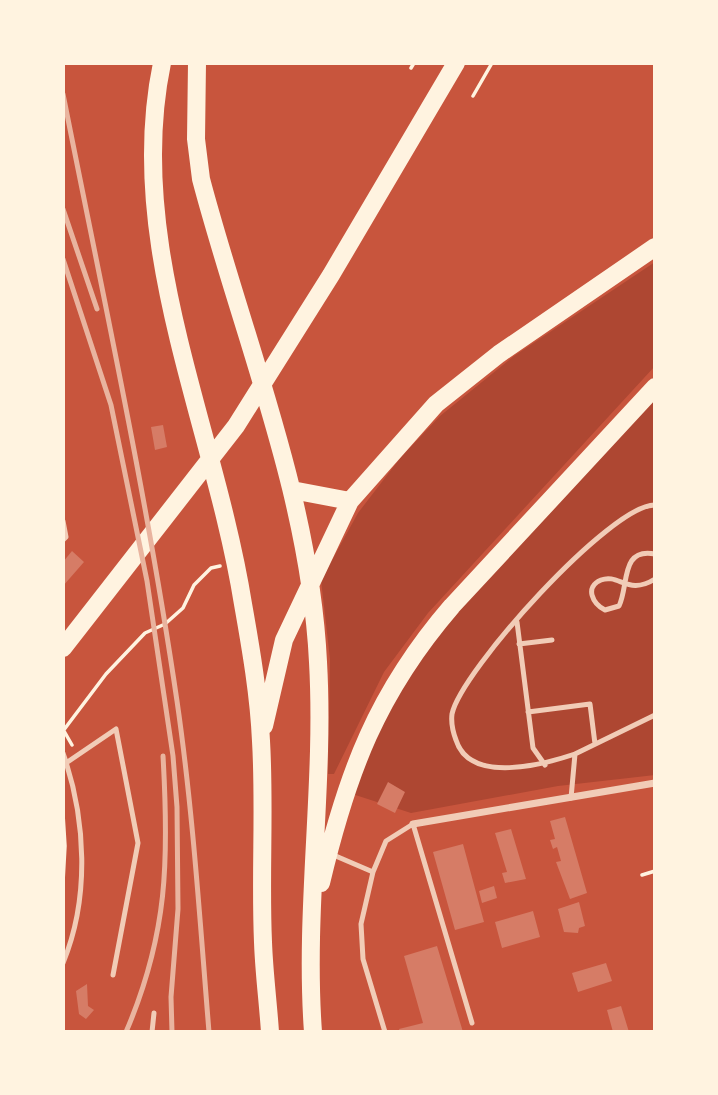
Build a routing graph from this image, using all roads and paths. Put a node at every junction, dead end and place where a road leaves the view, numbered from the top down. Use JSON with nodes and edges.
{"nodes":[{"id":1,"x":162,"y":63,"type":"edge"},
{"id":2,"x":197,"y":63,"type":"edge"},
{"id":3,"x":456,"y":63,"type":"edge"},
{"id":4,"x":492,"y":63,"type":"edge"},
{"id":5,"x":473,"y":96,"type":"dead end"},
{"id":6,"x":655,"y":247,"type":"edge"},
{"id":7,"x":655,"y":387,"type":"edge"},
{"id":8,"x":292,"y":490,"type":"junction"},
{"id":9,"x":350,"y":501,"type":"junction"},
{"id":10,"x":655,"y":505,"type":"edge"},
{"id":11,"x":63,"y":521,"type":"edge"},
{"id":12,"x":63,"y":540,"type":"edge"},
{"id":13,"x":655,"y":554,"type":"edge"},
{"id":14,"x":235,"y":564,"type":"junction"},
{"id":15,"x":655,"y":579,"type":"edge"},
{"id":16,"x":310,"y":582,"type":"junction"},
{"id":17,"x":623,"y":584,"type":"junction"},
{"id":18,"x":517,"y":621,"type":"junction"},
{"id":19,"x":552,"y":640,"type":"dead end"},
{"id":20,"x":519,"y":644,"type":"junction"},
{"id":21,"x":63,"y":648,"type":"edge"},
{"id":22,"x":528,"y":712,"type":"junction"},
{"id":23,"x":655,"y":715,"type":"edge"},
{"id":24,"x":63,"y":731,"type":"edge"},
{"id":25,"x":261,"y":740,"type":"junction"},
{"id":26,"x":595,"y":744,"type":"junction"},
{"id":27,"x":63,"y":752,"type":"edge"},
{"id":28,"x":575,"y":754,"type":"junction"},
{"id":29,"x":66,"y":762,"type":"junction"},
{"id":30,"x":545,"y":765,"type":"junction"},
{"id":31,"x":655,"y":783,"type":"edge"},
{"id":32,"x":571,"y":798,"type":"junction"},
{"id":33,"x":63,"y":814,"type":"edge"},
{"id":34,"x":413,"y":824,"type":"junction"},
{"id":35,"x":328,"y":852,"type":"junction"},
{"id":36,"x":655,"y":871,"type":"edge"},
{"id":37,"x":373,"y":872,"type":"junction"},
{"id":38,"x":642,"y":874,"type":"dead end"},
{"id":39,"x":63,"y":881,"type":"edge"},
{"id":40,"x":311,"y":924,"type":"junction"},
{"id":41,"x":63,"y":963,"type":"edge"},
{"id":42,"x":113,"y":975,"type":"dead end"},
{"id":43,"x":154,"y":1013,"type":"dead end"},
{"id":44,"x":472,"y":1023,"type":"dead end"},
{"id":45,"x":152,"y":1032,"type":"edge"},
{"id":46,"x":270,"y":1032,"type":"edge"},
{"id":47,"x":313,"y":1032,"type":"edge"},
{"id":48,"x":385,"y":1032,"type":"edge"}],
"edges":[{"from":1,"to":14,"type":"main road"},
{"from":2,"to":8,"type":"main road"},
{"from":3,"to":21,"type":"main road"},
{"from":4,"to":5,"type":"path"},
{"from":6,"to":9,"type":"main road"},
{"from":7,"to":35,"type":"main road"},
{"from":8,"to":9,"type":"main road"},
{"from":8,"to":16,"type":"main road"},
{"from":9,"to":16,"type":"main road"},
{"from":10,"to":18,"type":"lane"},
{"from":11,"to":12,"type":"lane"},
{"from":13,"to":17,"type":"lane"},
{"from":14,"to":24,"type":"path"},
{"from":14,"to":25,"type":"main road"},
{"from":15,"to":17,"type":"lane"},
{"from":16,"to":25,"type":"main road"},
{"from":16,"to":40,"type":"main road"},
{"from":17,"to":17,"type":"lane"},
{"from":18,"to":20,"type":"lane"},
{"from":18,"to":30,"type":"lane"},
{"from":19,"to":20,"type":"lane"},
{"from":20,"to":22,"type":"lane"},
{"from":22,"to":26,"type":"lane"},
{"from":22,"to":30,"type":"lane"},
{"from":23,"to":26,"type":"lane"},
{"from":25,"to":46,"type":"main road"},
{"from":26,"to":28,"type":"lane"},
{"from":27,"to":29,"type":"lane"},
{"from":28,"to":30,"type":"lane"},
{"from":28,"to":32,"type":"lane"},
{"from":29,"to":41,"type":"lane"},
{"from":29,"to":42,"type":"lane"},
{"from":31,"to":32,"type":"street"},
{"from":32,"to":34,"type":"street"},
{"from":33,"to":39,"type":"path"},
{"from":34,"to":37,"type":"lane"},
{"from":34,"to":44,"type":"lane"},
{"from":35,"to":37,"type":"lane"},
{"from":35,"to":40,"type":"main road"},
{"from":36,"to":38,"type":"path"},
{"from":37,"to":48,"type":"lane"},
{"from":40,"to":47,"type":"main road"},
{"from":43,"to":45,"type":"lane"}]}
